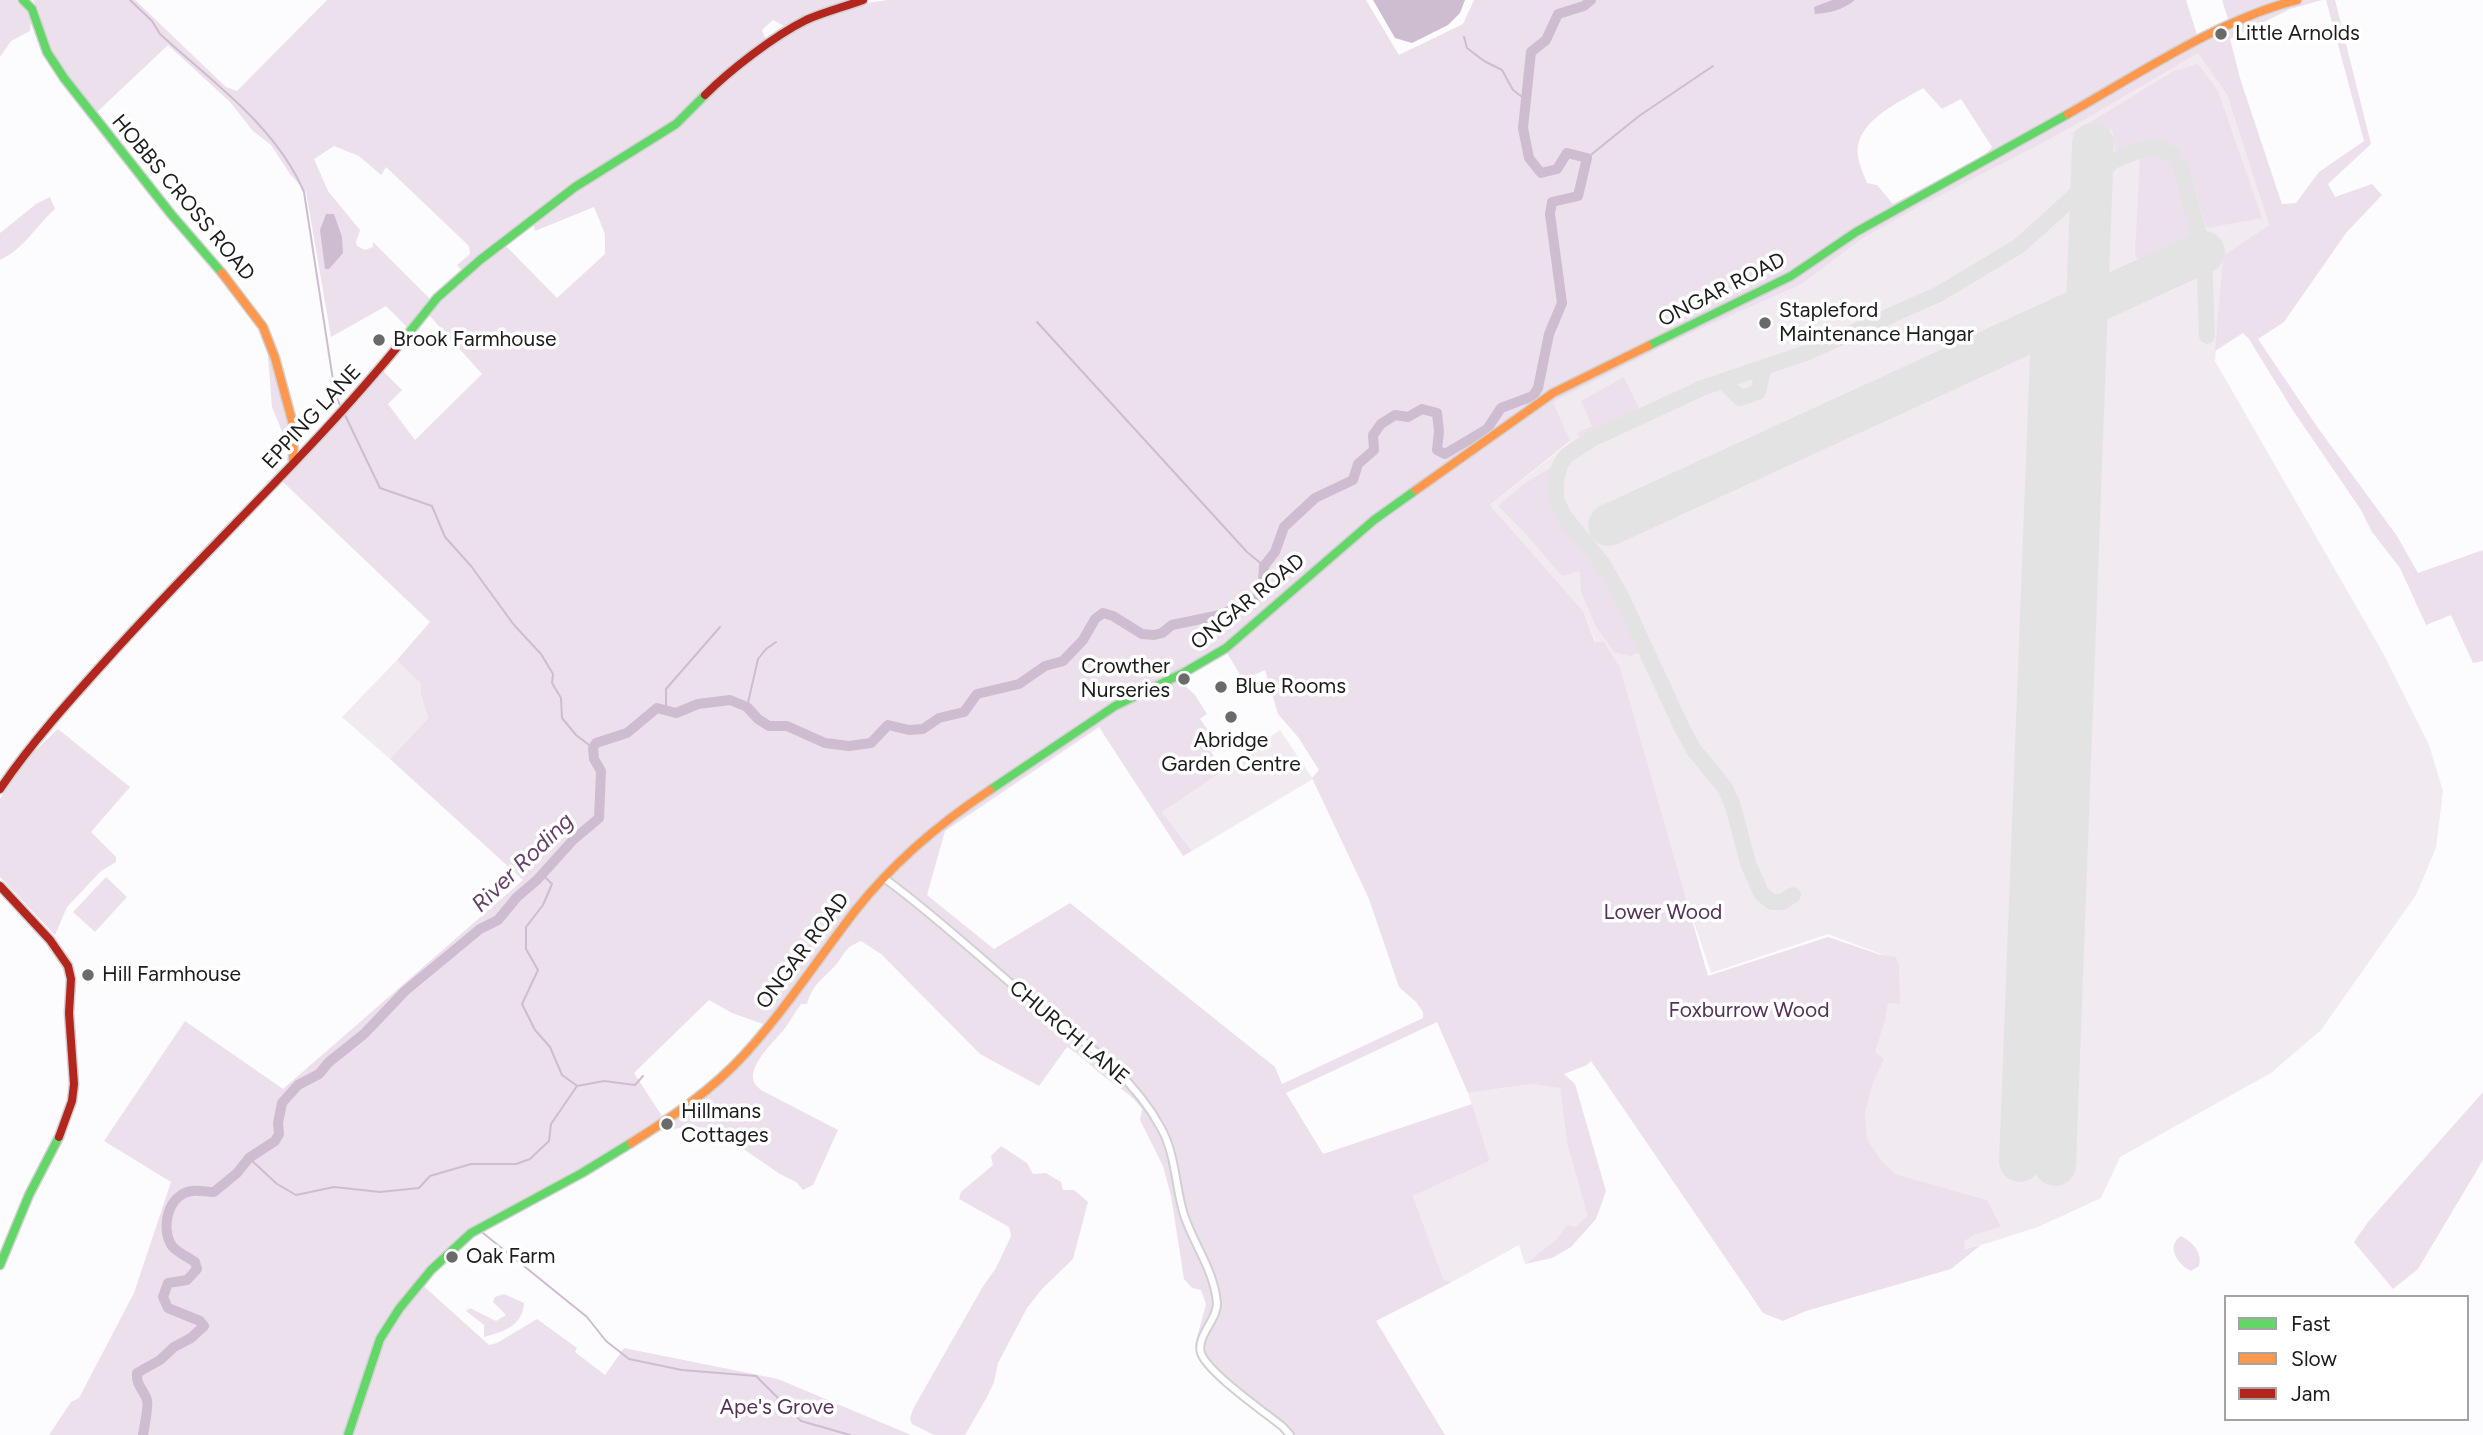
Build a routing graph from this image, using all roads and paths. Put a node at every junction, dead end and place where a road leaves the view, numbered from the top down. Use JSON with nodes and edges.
{"nodes":[{"id":1,"x":23,"y":0,"type":"edge"},
{"id":2,"x":863,"y":0,"type":"edge"},
{"id":3,"x":2297,"y":0,"type":"edge"},
{"id":4,"x":294,"y":428,"type":"junction"},
{"id":5,"x":315,"y":438,"type":"junction"},
{"id":6,"x":293,"y":461,"type":"junction"},
{"id":7,"x":0,"y":789,"type":"edge"},
{"id":8,"x":884,"y":878,"type":"junction"},
{"id":9,"x":0,"y":886,"type":"edge"},
{"id":10,"x":0,"y":1265,"type":"edge"},
{"id":11,"x":348,"y":1435,"type":"edge"},
{"id":12,"x":1290,"y":1435,"type":"edge"}],
"edges":[{"from":1,"to":4,"type":"main road","name":"HOBBS CROSS ROAD"},
{"from":2,"to":5,"type":"main road","name":"EPPING LANE"},
{"from":3,"to":8,"type":"main road","name":"ONGAR ROAD"},
{"from":4,"to":5,"type":"main road"},
{"from":4,"to":6,"type":"main road","name":"HOBBS CROSS ROAD"},
{"from":5,"to":6,"type":"main road","name":"EPPING LANE"},
{"from":6,"to":7,"type":"main road","name":"EPPING LANE"},
{"from":8,"to":11,"type":"main road","name":"ONGAR ROAD"},
{"from":8,"to":12,"type":"street","name":"CHURCH LANE"},
{"from":9,"to":10,"type":"main road"}]}
